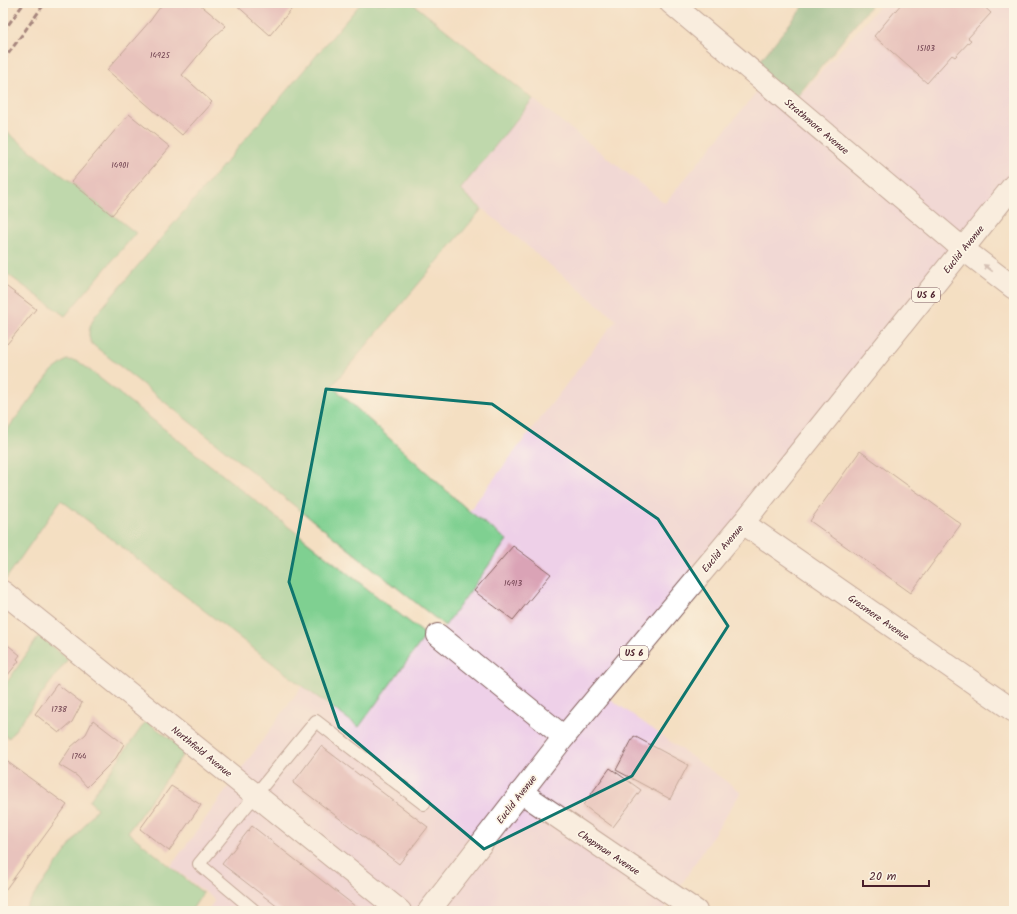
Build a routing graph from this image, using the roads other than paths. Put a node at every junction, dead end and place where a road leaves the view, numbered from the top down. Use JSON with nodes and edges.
{"nodes":[{"id":1,"x":671,"y":3,"type":"edge"},
{"id":2,"x":1014,"y":185,"type":"edge"},
{"id":3,"x":963,"y":249,"type":"junction"},
{"id":4,"x":1014,"y":288,"type":"edge"},
{"id":5,"x":743,"y":523,"type":"junction"},
{"id":6,"x":3,"y":592,"type":"edge"},
{"id":7,"x":438,"y":635,"type":"dead end"},
{"id":8,"x":1014,"y":711,"type":"edge"},
{"id":9,"x":564,"y":737,"type":"junction"},
{"id":10,"x":521,"y":792,"type":"junction"},
{"id":11,"x":256,"y":794,"type":"junction"},
{"id":12,"x":424,"y":804,"type":"dead end"},
{"id":13,"x":255,"y":911,"type":"edge"},
{"id":14,"x":400,"y":911,"type":"edge"},
{"id":15,"x":429,"y":911,"type":"edge"},
{"id":16,"x":696,"y":911,"type":"edge"}],
"edges":[{"from":1,"to":3,"type":"street","name":"Strathmore Avenue"},
{"from":2,"to":3,"type":"street","name":"Euclid Avenue","number":"US 6"},
{"from":4,"to":3,"type":"street","name":"Strathmore Avenue","one_way":true},
{"from":3,"to":5,"type":"street","name":"Euclid Avenue","number":"US 6"},
{"from":5,"to":8,"type":"street","name":"Grasmere Avenue"},
{"from":5,"to":9,"type":"street","name":"Euclid Avenue","number":"US 6"},
{"from":6,"to":11,"type":"street","name":"Northfield Avenue"},
{"from":7,"to":9,"type":"street"},
{"from":9,"to":10,"type":"street","name":"Euclid Avenue","number":"US 6"},
{"from":10,"to":15,"type":"street","name":"Euclid Avenue","number":"US 6"},
{"from":10,"to":16,"type":"street","name":"Chapman Avenue"},
{"from":11,"to":12,"type":"lane"},
{"from":11,"to":13,"type":"lane"},
{"from":11,"to":14,"type":"street","name":"Northfield Avenue"}]}
